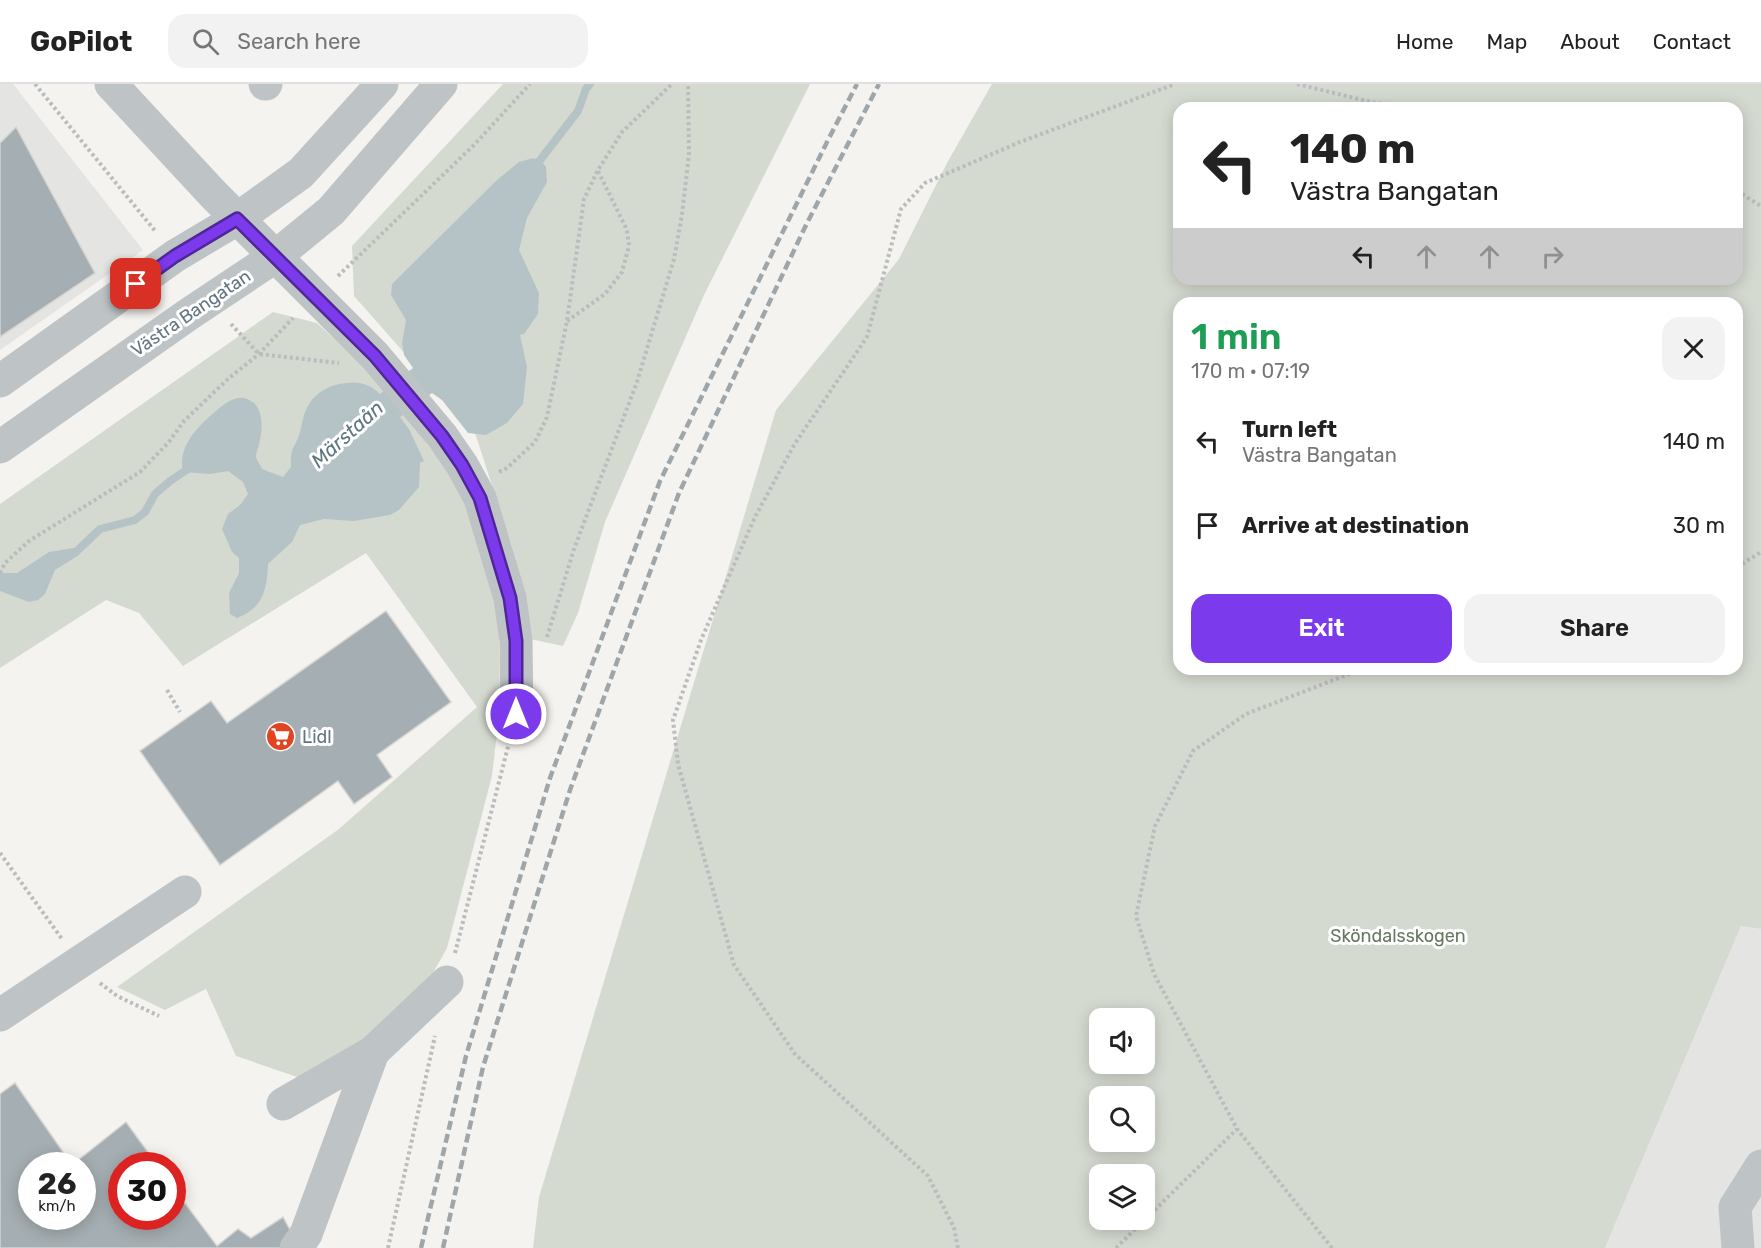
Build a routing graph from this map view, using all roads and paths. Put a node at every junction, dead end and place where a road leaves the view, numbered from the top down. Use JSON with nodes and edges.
{"nodes":[{"id":1,"x":111,"y":84,"type":"edge"},
{"id":2,"x":382,"y":84,"type":"edge"},
{"id":3,"x":441,"y":84,"type":"edge"},
{"id":4,"x":530,"y":84,"type":"edge"},
{"id":5,"x":672,"y":84,"type":"edge"},
{"id":6,"x":688,"y":84,"type":"edge"},
{"id":7,"x":1175,"y":84,"type":"edge"},
{"id":8,"x":1297,"y":84,"type":"edge"},
{"id":9,"x":1371,"y":102,"type":"edge"},
{"id":10,"x":598,"y":170,"type":"junction"},
{"id":11,"x":1743,"y":195,"type":"edge"},
{"id":12,"x":1761,"y":206,"type":"edge"},
{"id":13,"x":237,"y":219,"type":"junction"},
{"id":14,"x":276,"y":256,"type":"junction"},
{"id":15,"x":316,"y":297,"type":"junction"},
{"id":16,"x":567,"y":321,"type":"junction"},
{"id":17,"x":0,"y":381,"type":"edge"},
{"id":18,"x":0,"y":447,"type":"edge"},
{"id":19,"x":474,"y":486,"type":"junction"},
{"id":20,"x":1761,"y":552,"type":"edge"},
{"id":21,"x":1743,"y":563,"type":"edge"},
{"id":22,"x":0,"y":573,"type":"edge"},
{"id":23,"x":546,"y":641,"type":"dead end"},
{"id":24,"x":1347,"y":675,"type":"edge"},
{"id":25,"x":167,"y":690,"type":"dead end"},
{"id":26,"x":180,"y":712,"type":"dead end"},
{"id":27,"x":516,"y":714,"type":"dead end"},
{"id":28,"x":184,"y":892,"type":"dead end"},
{"id":29,"x":447,"y":982,"type":"dead end"},
{"id":30,"x":0,"y":1015,"type":"edge"},
{"id":31,"x":373,"y":1052,"type":"junction"},
{"id":32,"x":283,"y":1104,"type":"dead end"},
{"id":33,"x":1236,"y":1129,"type":"junction"},
{"id":34,"x":1761,"y":1166,"type":"edge"},
{"id":35,"x":296,"y":1248,"type":"edge"},
{"id":36,"x":958,"y":1248,"type":"edge"},
{"id":37,"x":1116,"y":1248,"type":"edge"},
{"id":38,"x":1332,"y":1248,"type":"edge"},
{"id":39,"x":1738,"y":1248,"type":"edge"}],
"edges":[{"from":1,"to":13,"type":"street"},
{"from":2,"to":13,"type":"street"},
{"from":3,"to":14,"type":"street","name":"Västra Bangatan"},
{"from":4,"to":15,"type":"path"},
{"from":5,"to":10,"type":"path"},
{"from":6,"to":23,"type":"path"},
{"from":7,"to":36,"type":"path"},
{"from":8,"to":9,"type":"path"},
{"from":10,"to":16,"type":"path"},
{"from":10,"to":16,"type":"path"},
{"from":11,"to":12,"type":"path"},
{"from":13,"to":14,"type":"street"},
{"from":13,"to":17,"type":"street"},
{"from":14,"to":15,"type":"street"},
{"from":14,"to":18,"type":"street","name":"Västra Bangatan"},
{"from":15,"to":19,"type":"street"},
{"from":15,"to":22,"type":"path"},
{"from":16,"to":19,"type":"path"},
{"from":19,"to":27,"type":"street"},
{"from":20,"to":21,"type":"path"},
{"from":24,"to":33,"type":"path"},
{"from":25,"to":26,"type":"path"},
{"from":28,"to":30,"type":"street"},
{"from":29,"to":31,"type":"street"},
{"from":31,"to":32,"type":"street"},
{"from":31,"to":35,"type":"street"},
{"from":33,"to":37,"type":"path"},
{"from":33,"to":38,"type":"path"},
{"from":34,"to":39,"type":"street"}]}
